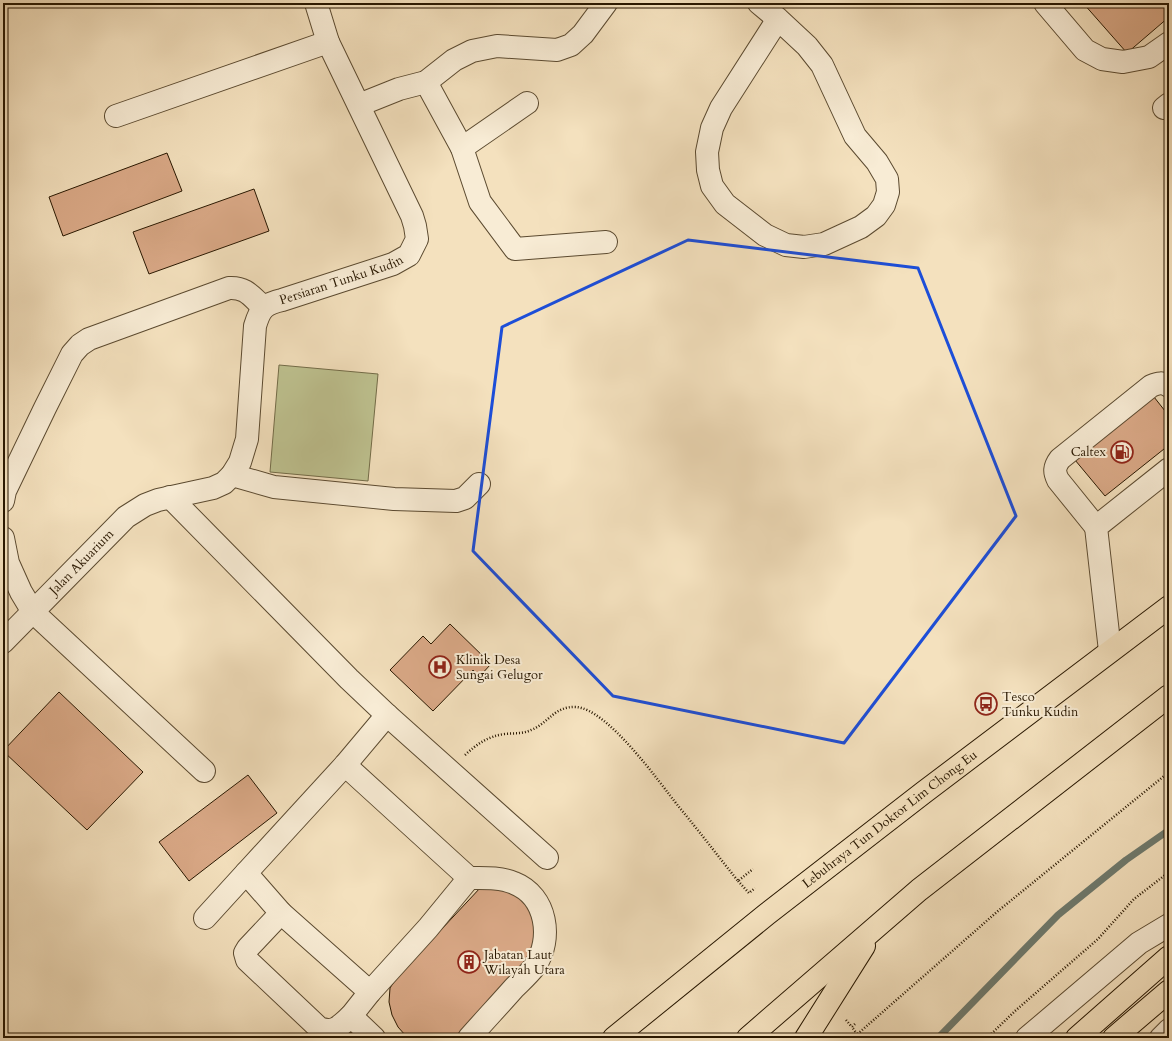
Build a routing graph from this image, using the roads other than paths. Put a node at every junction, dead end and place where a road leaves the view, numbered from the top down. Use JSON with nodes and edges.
{"nodes":[{"id":1,"x":316,"y":3,"type":"edge"},
{"id":2,"x":606,"y":3,"type":"edge"},
{"id":3,"x":759,"y":3,"type":"edge"},
{"id":4,"x":1045,"y":3,"type":"edge"},
{"id":5,"x":778,"y":19,"type":"junction"},
{"id":6,"x":328,"y":42,"type":"junction"},
{"id":7,"x":1169,"y":43,"type":"edge"},
{"id":8,"x":426,"y":82,"type":"junction"},
{"id":9,"x":527,"y":103,"type":"dead end"},
{"id":10,"x":359,"y":105,"type":"junction"},
{"id":11,"x":116,"y":116,"type":"dead end"},
{"id":12,"x":462,"y":148,"type":"junction"},
{"id":13,"x":606,"y":242,"type":"dead end"},
{"id":14,"x":263,"y":307,"type":"junction"},
{"id":15,"x":1169,"y":386,"type":"edge"},
{"id":16,"x":1169,"y":469,"type":"edge"},
{"id":17,"x":232,"y":475,"type":"junction"},
{"id":18,"x":479,"y":484,"type":"dead end"},
{"id":19,"x":170,"y":497,"type":"junction"},
{"id":20,"x":3,"y":501,"type":"edge"},
{"id":21,"x":1096,"y":527,"type":"junction"},
{"id":22,"x":3,"y":538,"type":"edge"},
{"id":23,"x":1169,"y":607,"type":"edge"},
{"id":24,"x":33,"y":612,"type":"junction"},
{"id":25,"x":3,"y":642,"type":"edge"},
{"id":26,"x":1110,"y":650,"type":"junction"},
{"id":27,"x":1169,"y":696,"type":"edge"},
{"id":28,"x":387,"y":715,"type":"junction"},
{"id":29,"x":345,"y":764,"type":"junction"},
{"id":30,"x":204,"y":771,"type":"dead end"},
{"id":31,"x":547,"y":858,"type":"dead end"},
{"id":32,"x":246,"y":873,"type":"junction"},
{"id":33,"x":469,"y":878,"type":"junction"},
{"id":34,"x":281,"y":913,"type":"junction"},
{"id":35,"x":204,"y":918,"type":"dead end"},
{"id":36,"x":1169,"y":925,"type":"edge"},
{"id":37,"x":875,"y":928,"type":"junction"},
{"id":38,"x":1169,"y":957,"type":"edge"},
{"id":39,"x":1169,"y":991,"type":"edge"},
{"id":40,"x":370,"y":992,"type":"junction"},
{"id":41,"x":351,"y":1016,"type":"junction"},
{"id":42,"x":1169,"y":1030,"type":"edge"},
{"id":43,"x":374,"y":1038,"type":"edge"},
{"id":44,"x":469,"y":1038,"type":"edge"},
{"id":45,"x":614,"y":1038,"type":"edge"},
{"id":46,"x":748,"y":1038,"type":"edge"},
{"id":47,"x":806,"y":1038,"type":"edge"},
{"id":48,"x":1027,"y":1038,"type":"edge"},
{"id":49,"x":1077,"y":1038,"type":"edge"},
{"id":50,"x":1114,"y":1038,"type":"edge"},
{"id":51,"x":1161,"y":1038,"type":"edge"}],
"edges":[{"from":1,"to":6,"type":"street","name":"Persiaran Tunku Kudin"},
{"from":2,"to":8,"type":"street"},
{"from":3,"to":5,"type":"street"},
{"from":4,"to":7,"type":"street"},
{"from":5,"to":5,"type":"street"},
{"from":6,"to":10,"type":"street","name":"Persiaran Tunku Kudin"},
{"from":6,"to":11,"type":"street"},
{"from":8,"to":10,"type":"street"},
{"from":8,"to":12,"type":"street"},
{"from":9,"to":12,"type":"street"},
{"from":10,"to":14,"type":"street","name":"Persiaran Tunku Kudin"},
{"from":12,"to":13,"type":"street"},
{"from":14,"to":17,"type":"street","name":"Persiaran Tunku Kudin"},
{"from":14,"to":20,"type":"street"},
{"from":15,"to":21,"type":"street"},
{"from":16,"to":21,"type":"street"},
{"from":17,"to":18,"type":"street"},
{"from":17,"to":19,"type":"street","name":"Persiaran Tunku Kudin"},
{"from":19,"to":24,"type":"street","name":"Jalan Akuarium"},
{"from":19,"to":28,"type":"street"},
{"from":21,"to":26,"type":"street"},
{"from":22,"to":24,"type":"street"},
{"from":23,"to":26,"type":"highway","name":"Lebuhraya Tun Doktor Lim Chong Eu"},
{"from":24,"to":25,"type":"street","name":"Jalan Akuarium"},
{"from":24,"to":30,"type":"street"},
{"from":26,"to":45,"type":"highway","name":"Lebuhraya Tun Doktor Lim Chong Eu"},
{"from":27,"to":37,"type":"highway"},
{"from":28,"to":29,"type":"street"},
{"from":28,"to":31,"type":"street"},
{"from":29,"to":32,"type":"street"},
{"from":29,"to":33,"type":"street"},
{"from":32,"to":34,"type":"street"},
{"from":32,"to":35,"type":"street"},
{"from":33,"to":40,"type":"street"},
{"from":33,"to":44,"type":"street"},
{"from":34,"to":40,"type":"street"},
{"from":34,"to":41,"type":"street"},
{"from":36,"to":48,"type":"street"},
{"from":37,"to":46,"type":"highway"},
{"from":37,"to":47,"type":"highway"},
{"from":38,"to":49,"type":"highway"},
{"from":39,"to":50,"type":"highway"},
{"from":40,"to":41,"type":"street"},
{"from":41,"to":43,"type":"street"},
{"from":42,"to":51,"type":"street"}]}
